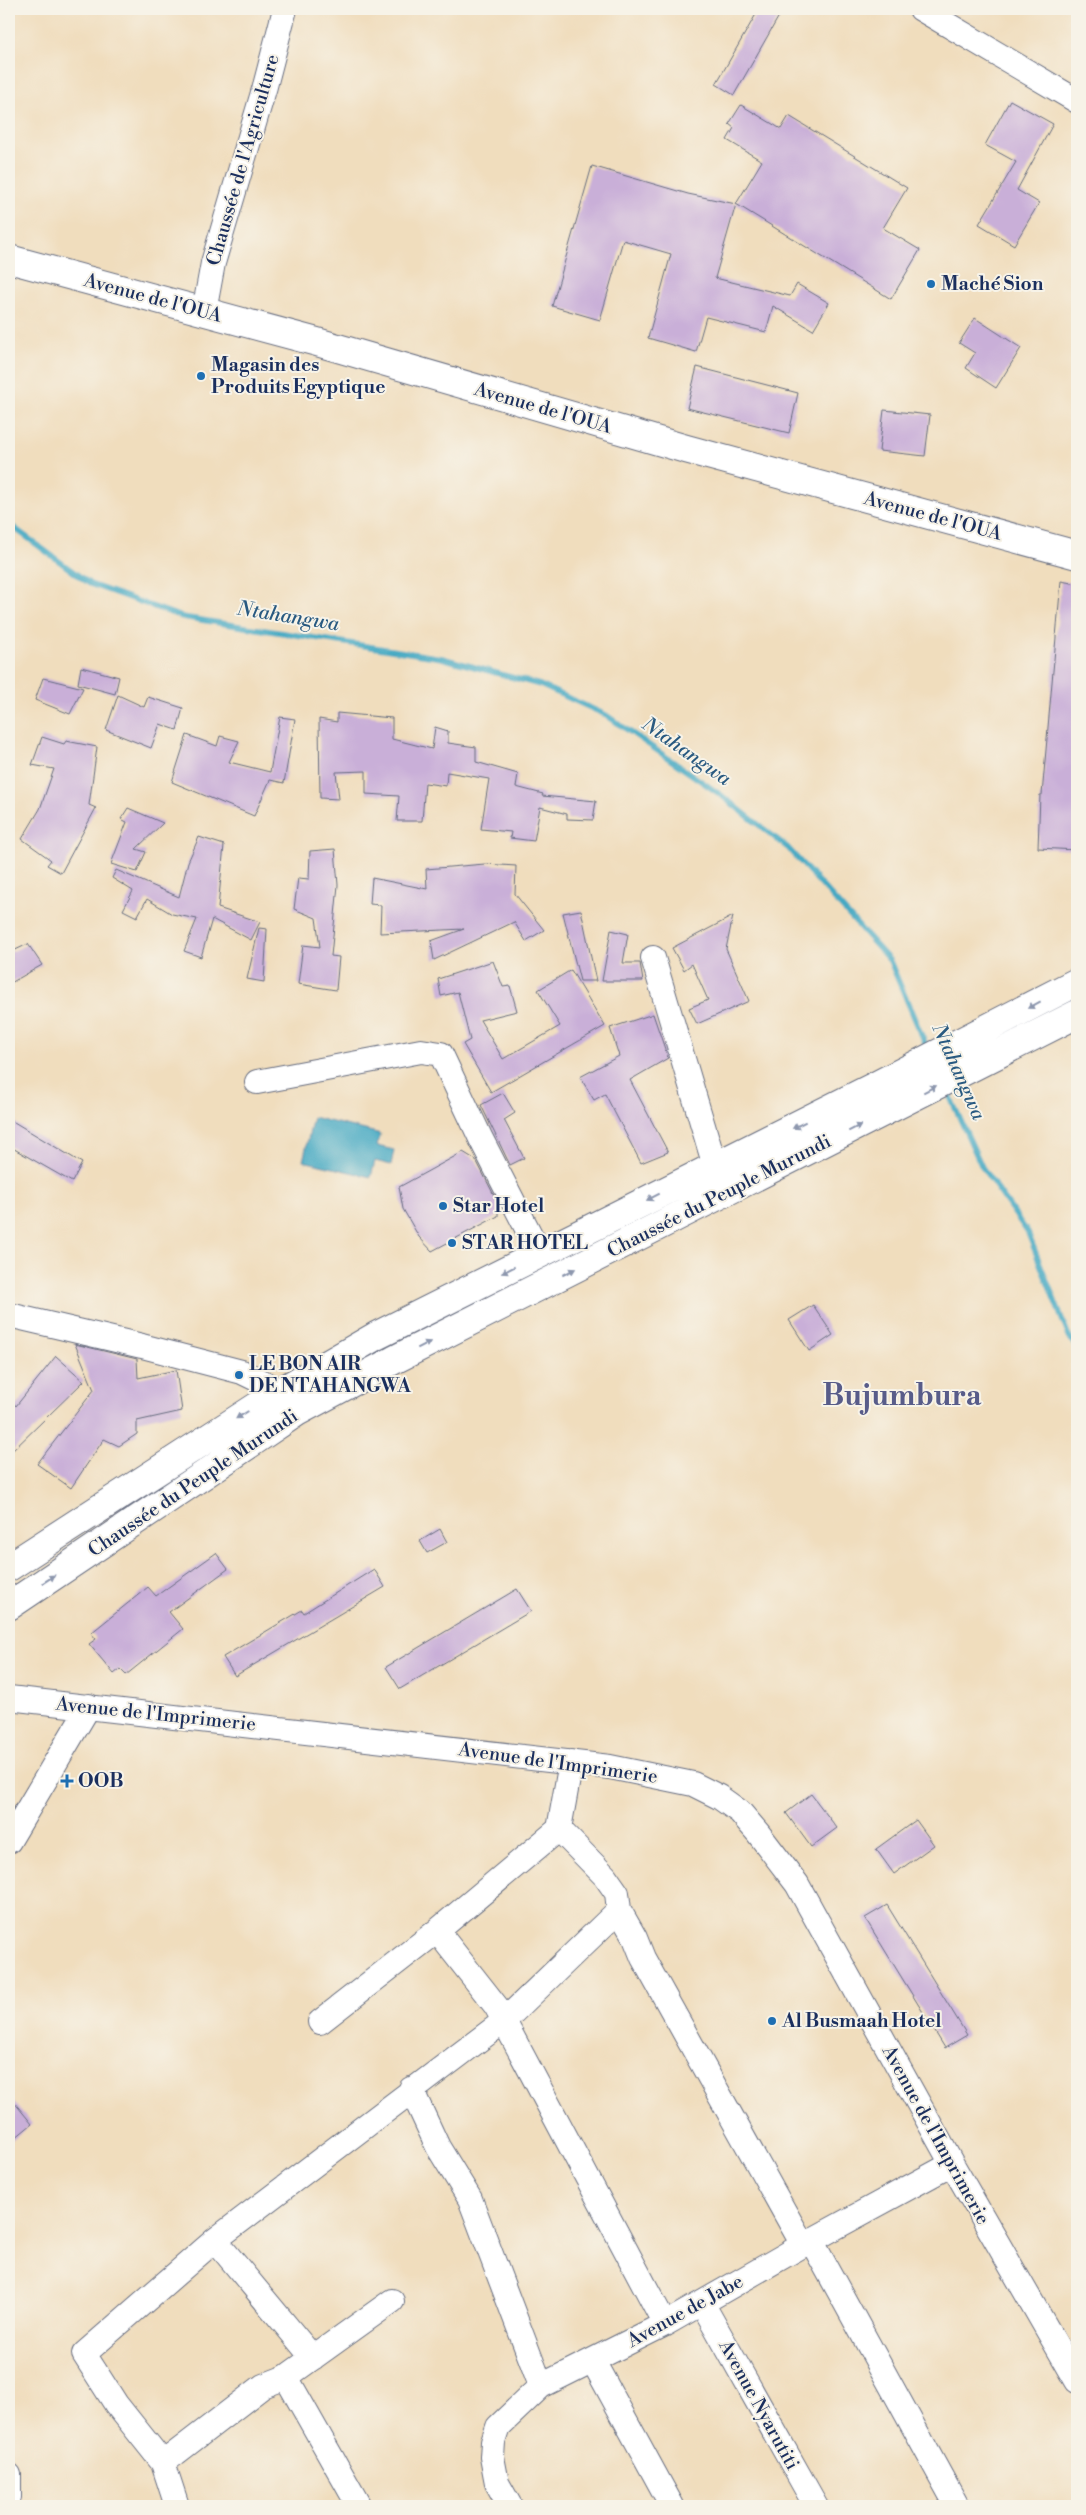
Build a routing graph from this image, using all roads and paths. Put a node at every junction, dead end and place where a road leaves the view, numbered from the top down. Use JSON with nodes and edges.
{"nodes":[{"id":1,"x":285,"y":9,"type":"edge"},
{"id":2,"x":920,"y":9,"type":"edge"},
{"id":3,"x":1077,"y":101,"type":"edge"},
{"id":4,"x":9,"y":259,"type":"edge"},
{"id":5,"x":204,"y":312,"type":"junction"},
{"id":6,"x":1077,"y":555,"type":"edge"},
{"id":7,"x":653,"y":958,"type":"dead end"},
{"id":8,"x":1077,"y":982,"type":"edge"},
{"id":9,"x":1077,"y":1014,"type":"edge"},
{"id":10,"x":257,"y":1082,"type":"dead end"},
{"id":11,"x":715,"y":1166,"type":"junction"},
{"id":12,"x":540,"y":1254,"type":"junction"},
{"id":13,"x":9,"y":1315,"type":"edge"},
{"id":14,"x":281,"y":1391,"type":"junction"},
{"id":15,"x":297,"y":1412,"type":"junction"},
{"id":16,"x":9,"y":1567,"type":"edge"},
{"id":17,"x":9,"y":1606,"type":"edge"},
{"id":18,"x":9,"y":1698,"type":"edge"},
{"id":19,"x":89,"y":1706,"type":"junction"},
{"id":20,"x":571,"y":1762,"type":"junction"},
{"id":21,"x":559,"y":1829,"type":"junction"},
{"id":22,"x":9,"y":1841,"type":"edge"},
{"id":23,"x":619,"y":1910,"type":"junction"},
{"id":24,"x":436,"y":1931,"type":"junction"},
{"id":25,"x":504,"y":2020,"type":"junction"},
{"id":26,"x":320,"y":2022,"type":"dead end"},
{"id":27,"x":411,"y":2089,"type":"junction"},
{"id":28,"x":952,"y":2164,"type":"junction"},
{"id":29,"x":215,"y":2240,"type":"junction"},
{"id":30,"x":807,"y":2242,"type":"junction"},
{"id":31,"x":392,"y":2301,"type":"dead end"},
{"id":32,"x":702,"y":2303,"type":"junction"},
{"id":33,"x":665,"y":2324,"type":"junction"},
{"id":34,"x":313,"y":2358,"type":"junction"},
{"id":35,"x":593,"y":2361,"type":"junction"},
{"id":36,"x":286,"y":2377,"type":"junction"},
{"id":37,"x":1077,"y":2381,"type":"edge"},
{"id":38,"x":542,"y":2386,"type":"junction"},
{"id":39,"x":163,"y":2463,"type":"junction"},
{"id":40,"x":9,"y":2475,"type":"edge"},
{"id":41,"x":9,"y":2497,"type":"edge"},
{"id":42,"x":177,"y":2506,"type":"edge"},
{"id":43,"x":358,"y":2506,"type":"edge"},
{"id":44,"x":510,"y":2506,"type":"edge"},
{"id":45,"x":672,"y":2506,"type":"edge"},
{"id":46,"x":816,"y":2506,"type":"edge"},
{"id":47,"x":957,"y":2506,"type":"edge"}],
"edges":[{"from":1,"to":5,"type":"street","name":"Chaussée de l'Agriculture"},
{"from":2,"to":3,"type":"street"},
{"from":4,"to":5,"type":"main road","name":"Avenue de l'OUA"},
{"from":5,"to":6,"type":"main road","name":"Avenue de l'OUA"},
{"from":7,"to":11,"type":"street"},
{"from":8,"to":11,"type":"main road","name":"Chaussée du Peuple Murundi","one_way":true},
{"from":15,"to":9,"type":"main road","name":"Chaussée du Peuple Murundi","one_way":true},
{"from":10,"to":12,"type":"street"},
{"from":11,"to":12,"type":"main road","name":"Chaussée du Peuple Murundi","one_way":true},
{"from":12,"to":14,"type":"main road","name":"Chaussée du Peuple Murundi","one_way":true},
{"from":13,"to":14,"type":"street"},
{"from":14,"to":15,"type":"street"},
{"from":14,"to":16,"type":"main road","name":"Chaussée du Peuple Murundi","one_way":true},
{"from":17,"to":15,"type":"main road","name":"Chaussée du Peuple Murundi","one_way":true},
{"from":18,"to":19,"type":"street","name":"Avenue de l'Imprimerie"},
{"from":19,"to":20,"type":"street","name":"Avenue de l'Imprimerie"},
{"from":19,"to":22,"type":"street"},
{"from":20,"to":21,"type":"street"},
{"from":20,"to":28,"type":"street","name":"Avenue de l'Imprimerie"},
{"from":21,"to":23,"type":"street"},
{"from":21,"to":24,"type":"street"},
{"from":23,"to":25,"type":"street"},
{"from":23,"to":30,"type":"street"},
{"from":24,"to":25,"type":"street"},
{"from":24,"to":26,"type":"street"},
{"from":25,"to":27,"type":"street"},
{"from":25,"to":33,"type":"street"},
{"from":27,"to":29,"type":"street"},
{"from":27,"to":38,"type":"street"},
{"from":28,"to":30,"type":"street","name":"Avenue de Jabe"},
{"from":28,"to":37,"type":"street","name":"Avenue de l'Imprimerie"},
{"from":29,"to":34,"type":"street"},
{"from":29,"to":39,"type":"street"},
{"from":30,"to":32,"type":"street","name":"Avenue de Jabe"},
{"from":30,"to":47,"type":"street"},
{"from":31,"to":34,"type":"street"},
{"from":32,"to":33,"type":"street","name":"Avenue de Jabe"},
{"from":32,"to":46,"type":"street","name":"Avenue Nyarutiti"},
{"from":33,"to":35,"type":"street","name":"Avenue de Jabe"},
{"from":34,"to":36,"type":"street"},
{"from":35,"to":38,"type":"street","name":"Avenue de Jabe"},
{"from":35,"to":45,"type":"street"},
{"from":36,"to":39,"type":"street"},
{"from":36,"to":43,"type":"street"},
{"from":38,"to":44,"type":"street","name":"Avenue de Jabe"},
{"from":39,"to":42,"type":"street"},
{"from":40,"to":41,"type":"street"}]}
